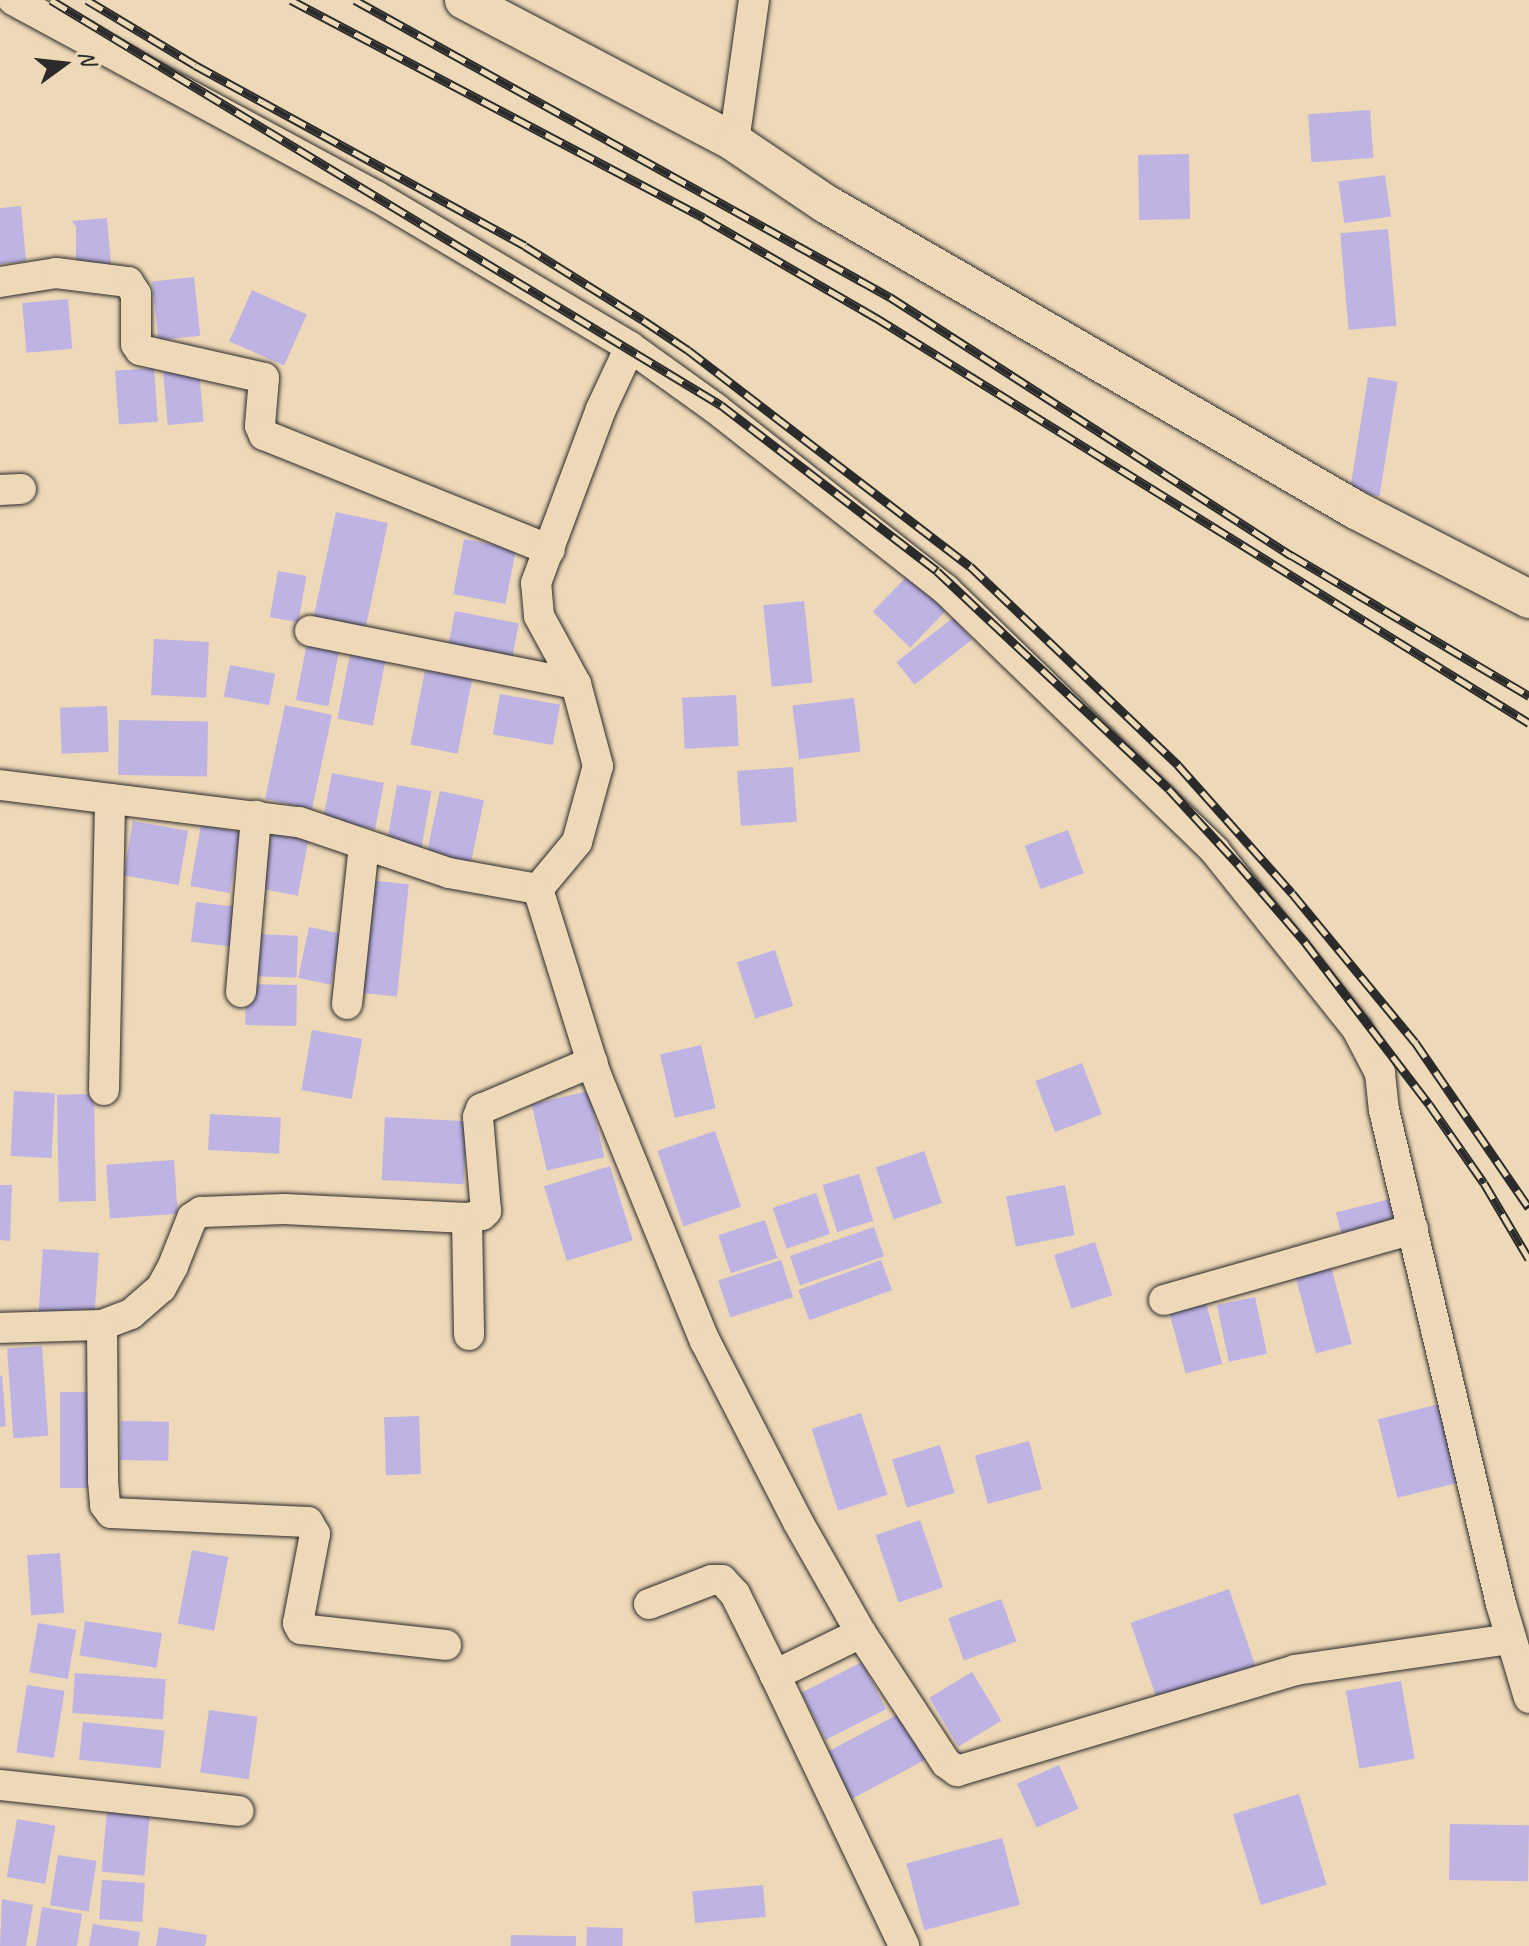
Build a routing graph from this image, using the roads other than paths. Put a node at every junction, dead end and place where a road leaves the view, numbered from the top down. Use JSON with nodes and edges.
{"nodes":[{"id":1,"x":13,"y":0,"type":"edge"},
{"id":2,"x":464,"y":0,"type":"edge"},
{"id":3,"x":754,"y":0,"type":"edge"},
{"id":4,"x":734,"y":142,"type":"junction"},
{"id":5,"x":0,"y":282,"type":"edge"},
{"id":6,"x":630,"y":347,"type":"junction"},
{"id":7,"x":550,"y":550,"type":"junction"},
{"id":8,"x":1529,"y":599,"type":"edge"},
{"id":9,"x":310,"y":631,"type":"dead end"},
{"id":10,"x":576,"y":684,"type":"junction"},
{"id":11,"x":0,"y":785,"type":"edge"},
{"id":12,"x":110,"y":799,"type":"junction"},
{"id":13,"x":256,"y":816,"type":"junction"},
{"id":14,"x":364,"y":846,"type":"junction"},
{"id":15,"x":538,"y":889,"type":"junction"},
{"id":16,"x":241,"y":992,"type":"dead end"},
{"id":17,"x":347,"y":1004,"type":"dead end"},
{"id":18,"x":592,"y":1062,"type":"junction"},
{"id":19,"x":104,"y":1090,"type":"dead end"},
{"id":20,"x":467,"y":1218,"type":"junction"},
{"id":21,"x":1413,"y":1229,"type":"junction"},
{"id":22,"x":1164,"y":1300,"type":"dead end"},
{"id":23,"x":102,"y":1325,"type":"junction"},
{"id":24,"x":0,"y":1328,"type":"edge"},
{"id":25,"x":469,"y":1335,"type":"dead end"},
{"id":26,"x":649,"y":1604,"type":"dead end"},
{"id":27,"x":861,"y":1633,"type":"junction"},
{"id":28,"x":1511,"y":1639,"type":"junction"},
{"id":29,"x":446,"y":1645,"type":"dead end"},
{"id":30,"x":775,"y":1675,"type":"junction"},
{"id":31,"x":1529,"y":1698,"type":"edge"},
{"id":32,"x":0,"y":1785,"type":"edge"},
{"id":33,"x":239,"y":1811,"type":"dead end"},
{"id":34,"x":904,"y":1946,"type":"edge"}],
"edges":[{"from":1,"to":6,"type":"street"},
{"from":2,"to":4,"type":"street"},
{"from":3,"to":4,"type":"street"},
{"from":4,"to":8,"type":"street"},
{"from":5,"to":7,"type":"street"},
{"from":6,"to":7,"type":"street"},
{"from":6,"to":21,"type":"street"},
{"from":7,"to":10,"type":"street"},
{"from":9,"to":10,"type":"street"},
{"from":10,"to":15,"type":"street"},
{"from":11,"to":12,"type":"street"},
{"from":12,"to":13,"type":"street"},
{"from":12,"to":19,"type":"street"},
{"from":13,"to":14,"type":"street"},
{"from":13,"to":16,"type":"street"},
{"from":14,"to":15,"type":"street"},
{"from":14,"to":17,"type":"street"},
{"from":15,"to":18,"type":"street"},
{"from":18,"to":20,"type":"street"},
{"from":18,"to":27,"type":"street"},
{"from":20,"to":23,"type":"street"},
{"from":20,"to":25,"type":"street"},
{"from":21,"to":22,"type":"street"},
{"from":21,"to":28,"type":"street"},
{"from":23,"to":24,"type":"street"},
{"from":23,"to":29,"type":"street"},
{"from":26,"to":30,"type":"street"},
{"from":27,"to":28,"type":"street"},
{"from":27,"to":30,"type":"street"},
{"from":28,"to":31,"type":"street"},
{"from":30,"to":34,"type":"street"},
{"from":32,"to":33,"type":"street"}]}
